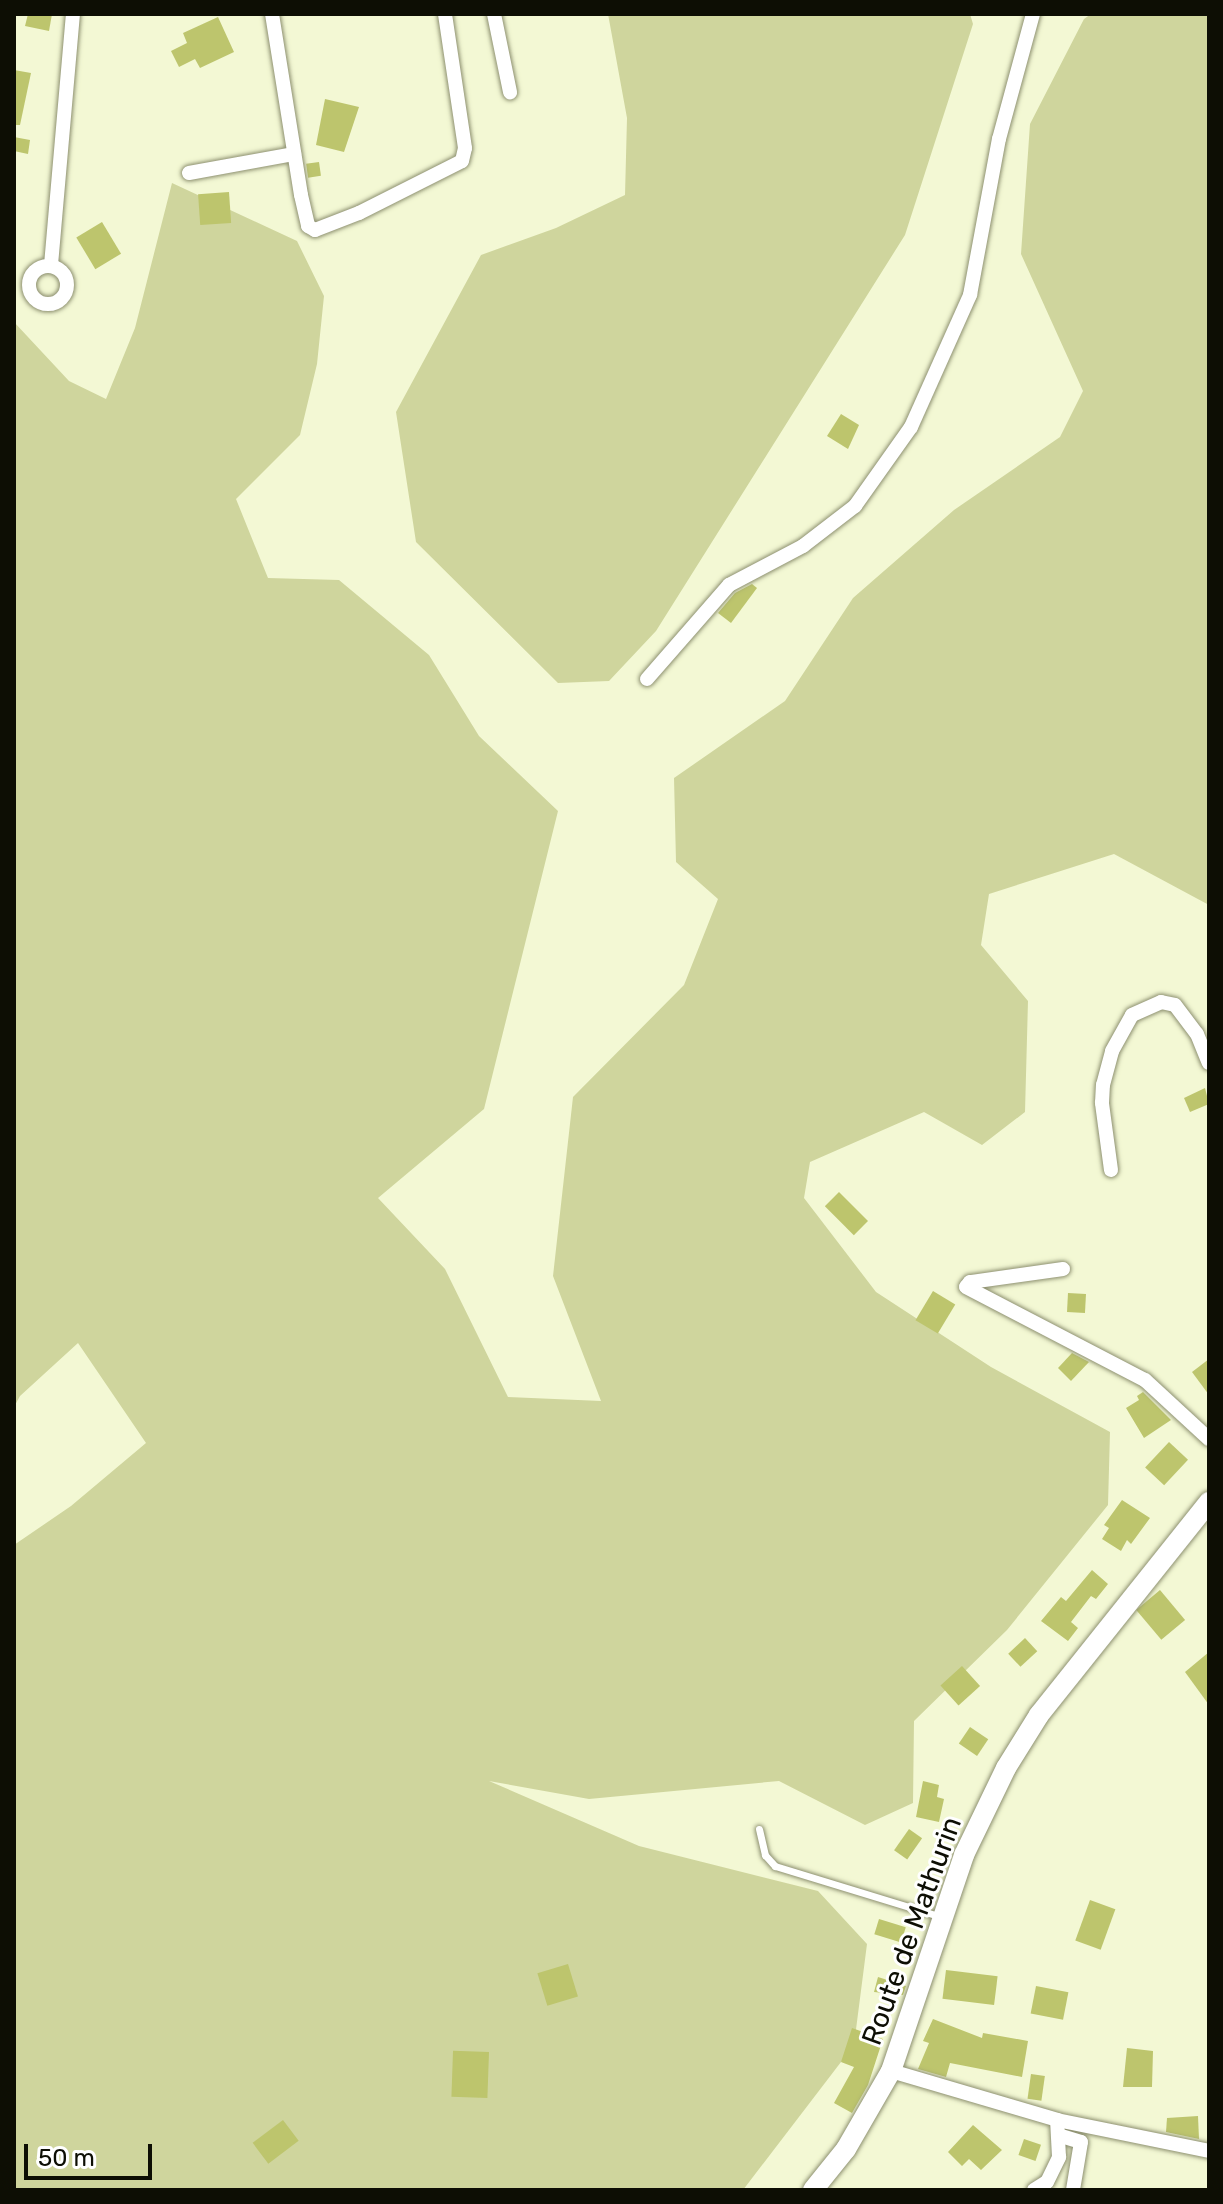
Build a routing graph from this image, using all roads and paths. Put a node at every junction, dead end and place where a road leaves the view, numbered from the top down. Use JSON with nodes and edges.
{"nodes":[{"id":1,"x":73,"y":14,"type":"edge"},
{"id":2,"x":272,"y":14,"type":"edge"},
{"id":3,"x":445,"y":14,"type":"edge"},
{"id":4,"x":494,"y":14,"type":"edge"},
{"id":5,"x":1033,"y":14,"type":"edge"},
{"id":6,"x":510,"y":92,"type":"dead end"},
{"id":7,"x":294,"y":154,"type":"junction"},
{"id":8,"x":189,"y":173,"type":"dead end"},
{"id":9,"x":51,"y":265,"type":"dead end"},
{"id":10,"x":647,"y":679,"type":"dead end"},
{"id":11,"x":1209,"y":1063,"type":"edge"},
{"id":12,"x":1111,"y":1170,"type":"dead end"},
{"id":13,"x":1063,"y":1269,"type":"dead end"},
{"id":14,"x":1209,"y":1439,"type":"edge"},
{"id":15,"x":1209,"y":1502,"type":"edge"},
{"id":16,"x":759,"y":1829,"type":"dead end"},
{"id":17,"x":943,"y":1917,"type":"junction"},
{"id":18,"x":891,"y":2071,"type":"junction"},
{"id":19,"x":1058,"y":2127,"type":"junction"},
{"id":20,"x":1209,"y":2151,"type":"edge"},
{"id":21,"x":813,"y":2190,"type":"edge"},
{"id":22,"x":1034,"y":2190,"type":"edge"},
{"id":23,"x":1073,"y":2190,"type":"edge"}],
"edges":[{"from":1,"to":9,"type":"street"},
{"from":2,"to":7,"type":"street"},
{"from":3,"to":7,"type":"street"},
{"from":4,"to":6,"type":"street"},
{"from":5,"to":10,"type":"street"},
{"from":7,"to":8,"type":"street"},
{"from":11,"to":12,"type":"street"},
{"from":13,"to":14,"type":"street"},
{"from":15,"to":17,"type":"street","name":"Route de Mathurin"},
{"from":16,"to":17,"type":"lane"},
{"from":17,"to":18,"type":"street","name":"Route de Mathurin"},
{"from":18,"to":19,"type":"street"},
{"from":18,"to":21,"type":"street","name":"Route de Mathurin"},
{"from":19,"to":20,"type":"street"},
{"from":19,"to":22,"type":"street"},
{"from":19,"to":23,"type":"street"}]}
